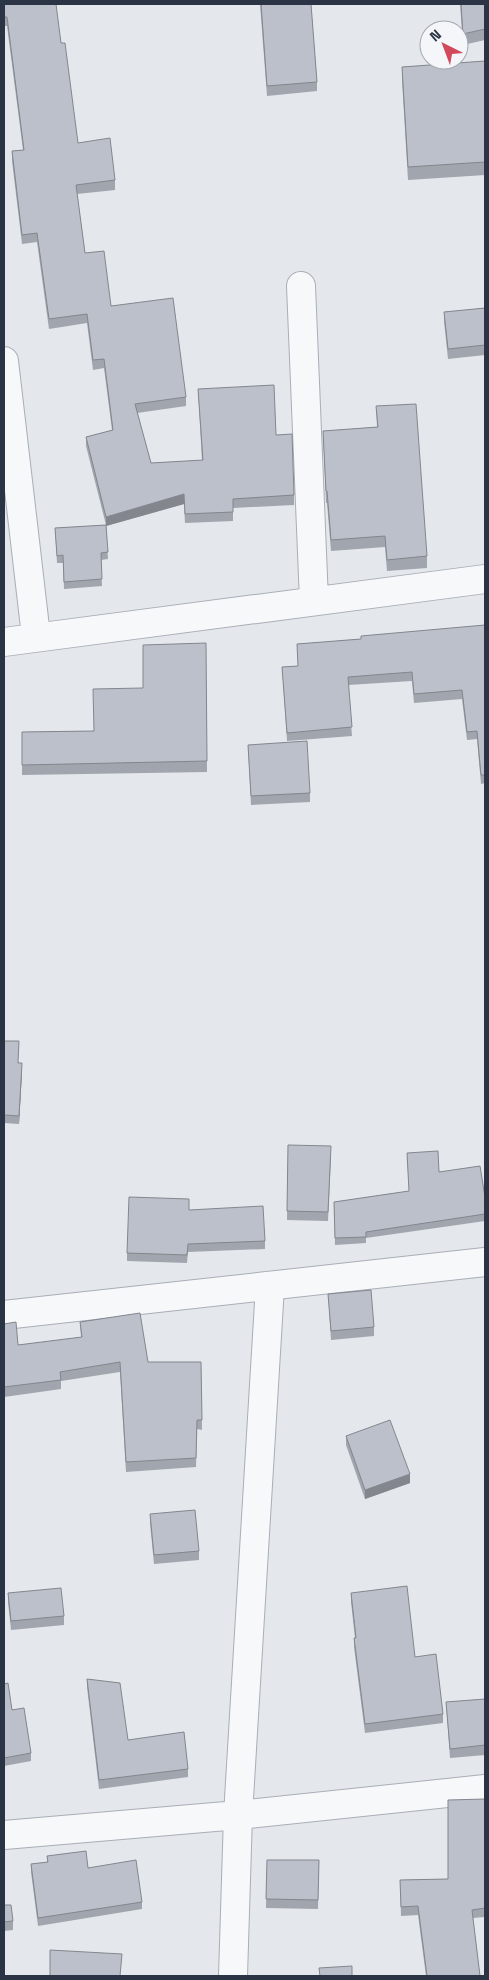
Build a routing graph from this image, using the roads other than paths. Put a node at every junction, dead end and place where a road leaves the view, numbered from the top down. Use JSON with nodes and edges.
{"nodes":[{"id":1,"x":301,"y":286,"type":"dead end"},
{"id":2,"x":4,"y":361,"type":"edge"},
{"id":3,"x":485,"y":579,"type":"edge"},
{"id":4,"x":314,"y":601,"type":"junction"},
{"id":5,"x":36,"y":636,"type":"junction"},
{"id":6,"x":4,"y":642,"type":"edge"},
{"id":7,"x":485,"y":1262,"type":"edge"},
{"id":8,"x":270,"y":1286,"type":"junction"},
{"id":9,"x":4,"y":1315,"type":"edge"},
{"id":10,"x":485,"y":1789,"type":"edge"},
{"id":11,"x":238,"y":1815,"type":"junction"},
{"id":12,"x":4,"y":1835,"type":"edge"},
{"id":13,"x":234,"y":1976,"type":"edge"}],
"edges":[{"from":1,"to":4,"type":"street"},
{"from":2,"to":5,"type":"street"},
{"from":3,"to":4,"type":"street"},
{"from":4,"to":5,"type":"street"},
{"from":5,"to":6,"type":"street"},
{"from":7,"to":8,"type":"street"},
{"from":8,"to":9,"type":"street"},
{"from":8,"to":11,"type":"street"},
{"from":10,"to":11,"type":"street"},
{"from":11,"to":12,"type":"street"},
{"from":11,"to":13,"type":"street"}]}
